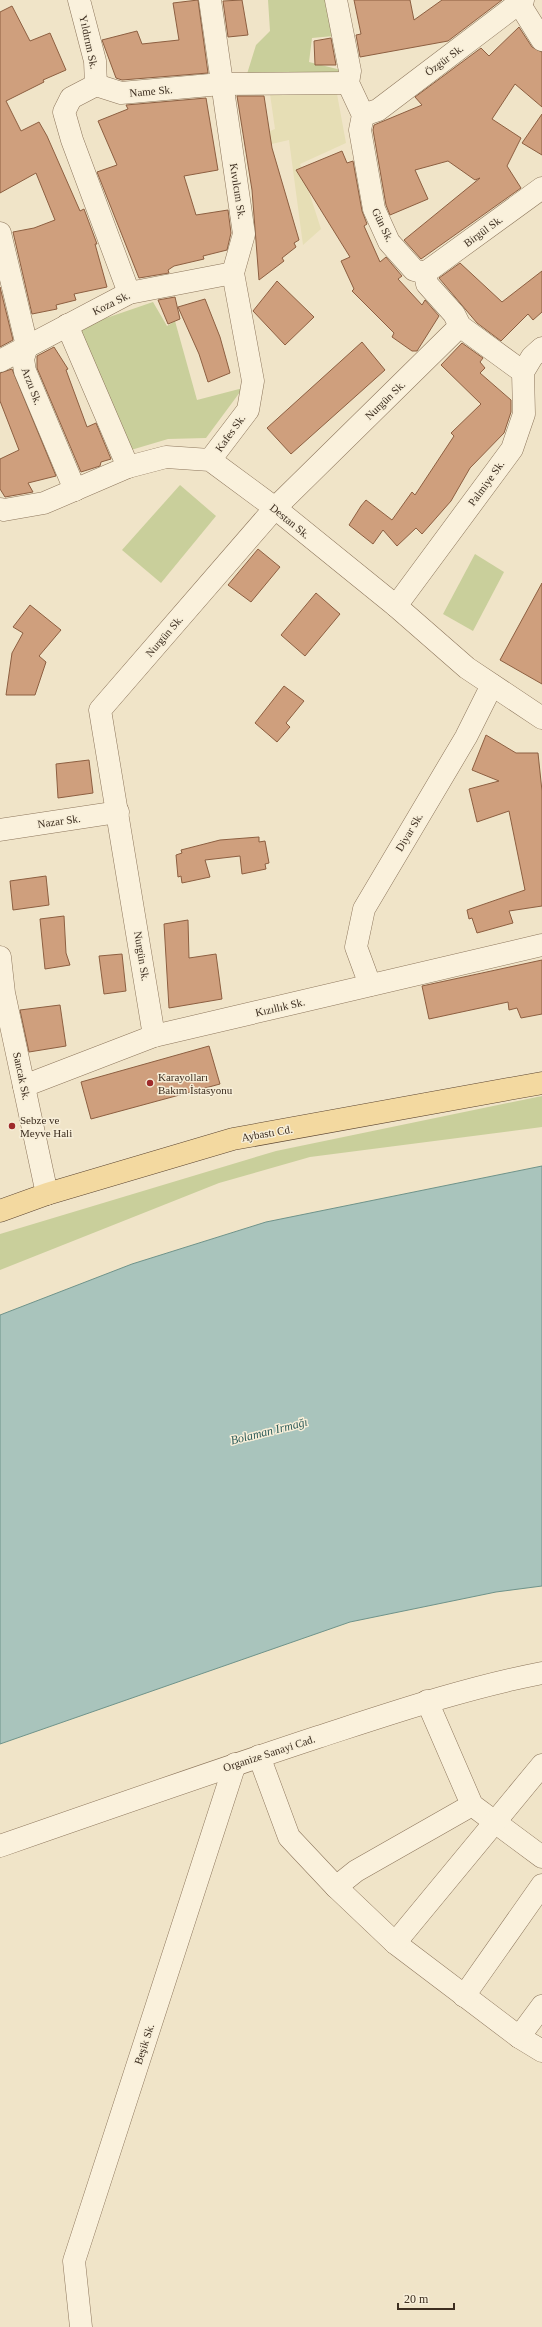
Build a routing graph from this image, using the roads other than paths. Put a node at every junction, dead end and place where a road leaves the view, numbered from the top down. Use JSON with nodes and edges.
{"nodes":[{"id":1,"x":79,"y":0,"type":"edge"},
{"id":2,"x":210,"y":0,"type":"edge"},
{"id":3,"x":336,"y":0,"type":"edge"},
{"id":4,"x":519,"y":1,"type":"edge"},
{"id":5,"x":542,"y":40,"type":"edge"},
{"id":6,"x":348,"y":83,"type":"junction"},
{"id":7,"x":221,"y":84,"type":"junction"},
{"id":8,"x":96,"y":85,"type":"junction"},
{"id":9,"x":363,"y":115,"type":"junction"},
{"id":10,"x":542,"y":188,"type":"edge"},
{"id":11,"x":0,"y":233,"type":"edge"},
{"id":12,"x":232,"y":273,"type":"junction"},
{"id":13,"x":425,"y":273,"type":"junction"},
{"id":14,"x":128,"y":293,"type":"junction"},
{"id":15,"x":67,"y":325,"type":"junction"},
{"id":16,"x":460,"y":326,"type":"junction"},
{"id":17,"x":27,"y":346,"type":"junction"},
{"id":18,"x":542,"y":348,"type":"edge"},
{"id":19,"x":0,"y":361,"type":"edge"},
{"id":20,"x":523,"y":372,"type":"junction"},
{"id":21,"x":253,"y":381,"type":"joint"},
{"id":22,"x":210,"y":460,"type":"junction"},
{"id":23,"x":128,"y":467,"type":"junction"},
{"id":24,"x":75,"y":490,"type":"junction"},
{"id":25,"x":275,"y":508,"type":"junction"},
{"id":26,"x":0,"y":509,"type":"edge"},
{"id":27,"x":396,"y":606,"type":"junction"},
{"id":28,"x":492,"y":685,"type":"junction"},
{"id":29,"x":542,"y":718,"type":"edge"},
{"id":30,"x":118,"y":812,"type":"junction"},
{"id":31,"x":0,"y":830,"type":"edge"},
{"id":32,"x":542,"y":945,"type":"edge"},
{"id":33,"x":0,"y":957,"type":"edge"},
{"id":34,"x":370,"y":985,"type":"junction"},
{"id":35,"x":2,"y":993,"type":"edge"},
{"id":36,"x":154,"y":1036,"type":"junction"},
{"id":37,"x":542,"y":1083,"type":"edge"},
{"id":38,"x":24,"y":1086,"type":"junction"},
{"id":39,"x":48,"y":1194,"type":"junction"},
{"id":40,"x":0,"y":1211,"type":"edge"},
{"id":41,"x":542,"y":1674,"type":"edge"},
{"id":42,"x":427,"y":1702,"type":"junction"},
{"id":43,"x":259,"y":1756,"type":"junction"},
{"id":44,"x":235,"y":1764,"type":"junction"},
{"id":45,"x":542,"y":1765,"type":"edge"},
{"id":46,"x":472,"y":1805,"type":"junction"},
{"id":47,"x":494,"y":1821,"type":"junction"},
{"id":48,"x":0,"y":1846,"type":"edge"},
{"id":49,"x":542,"y":1857,"type":"edge"},
{"id":50,"x":542,"y":1885,"type":"edge"},
{"id":51,"x":336,"y":1887,"type":"junction"},
{"id":52,"x":395,"y":1943,"type":"junction"},
{"id":53,"x":464,"y":1996,"type":"junction"},
{"id":54,"x":542,"y":2006,"type":"edge"},
{"id":55,"x":519,"y":2037,"type":"junction"},
{"id":56,"x":542,"y":2051,"type":"edge"},
{"id":57,"x":81,"y":2327,"type":"edge"}],
"edges":[{"from":1,"to":8,"type":"street","name":"Yıldırım Sk."},
{"from":2,"to":7,"type":"street","name":"Kıvılcım Sk."},
{"from":3,"to":6,"type":"street"},
{"from":4,"to":5,"type":"street"},
{"from":4,"to":9,"type":"street","name":"Özgür Sk."},
{"from":6,"to":7,"type":"street","name":"Name Sk."},
{"from":6,"to":9,"type":"street"},
{"from":7,"to":8,"type":"street","name":"Name Sk."},
{"from":7,"to":12,"type":"street","name":"Kıvılcım Sk."},
{"from":8,"to":14,"type":"street"},
{"from":9,"to":13,"type":"street","name":"Gün Sk."},
{"from":10,"to":13,"type":"street","name":"Birgül Sk."},
{"from":11,"to":17,"type":"street","name":"Arzu Sk."},
{"from":12,"to":14,"type":"street","name":"Koza Sk."},
{"from":12,"to":21,"type":"street","name":"Kıvılcım Sk."},
{"from":13,"to":16,"type":"street"},
{"from":14,"to":15,"type":"street","name":"Koza Sk."},
{"from":15,"to":17,"type":"street","name":"Koza Sk."},
{"from":15,"to":23,"type":"street"},
{"from":16,"to":20,"type":"street"},
{"from":16,"to":25,"type":"street","name":"Nurgün Sk."},
{"from":17,"to":19,"type":"street","name":"Koza Sk."},
{"from":17,"to":24,"type":"street","name":"Arzu Sk."},
{"from":18,"to":20,"type":"street"},
{"from":20,"to":27,"type":"street","name":"Palmiye Sk."},
{"from":21,"to":22,"type":"street","name":"Kafes Sk."},
{"from":22,"to":23,"type":"street"},
{"from":22,"to":25,"type":"street","name":"Destan Sk."},
{"from":23,"to":24,"type":"street"},
{"from":24,"to":26,"type":"street"},
{"from":25,"to":27,"type":"street","name":"Destan Sk."},
{"from":25,"to":30,"type":"street","name":"Nurgün Sk."},
{"from":27,"to":28,"type":"street","name":"Destan Sk."},
{"from":28,"to":29,"type":"street","name":"Destan Sk."},
{"from":28,"to":34,"type":"street","name":"Diyar Sk."},
{"from":30,"to":31,"type":"street","name":"Nazar Sk."},
{"from":30,"to":36,"type":"street","name":"Nurgün Sk."},
{"from":32,"to":34,"type":"street","name":"Kızıllık Sk."},
{"from":33,"to":35,"type":"street","name":"Sancak Sk."},
{"from":34,"to":36,"type":"street","name":"Kızıllık Sk."},
{"from":35,"to":38,"type":"street","name":"Sancak Sk."},
{"from":36,"to":38,"type":"street","name":"Kızıllık Sk."},
{"from":37,"to":39,"type":"main road","name":"Aybastı Cd."},
{"from":38,"to":39,"type":"street","name":"Sancak Sk."},
{"from":39,"to":40,"type":"main road","name":"Aybastı Cd."},
{"from":41,"to":42,"type":"street","name":"Organize Sanayi Cad."},
{"from":42,"to":43,"type":"street","name":"Organize Sanayi Cad."},
{"from":42,"to":46,"type":"street"},
{"from":43,"to":44,"type":"street","name":"Organize Sanayi Cad."},
{"from":43,"to":51,"type":"street"},
{"from":44,"to":48,"type":"street","name":"Organize Sanayi Cad."},
{"from":44,"to":57,"type":"street","name":"Beşik Sk."},
{"from":45,"to":47,"type":"street"},
{"from":46,"to":47,"type":"street"},
{"from":46,"to":51,"type":"street"},
{"from":47,"to":49,"type":"street"},
{"from":47,"to":52,"type":"street"},
{"from":50,"to":53,"type":"street"},
{"from":51,"to":52,"type":"street"},
{"from":52,"to":53,"type":"street"},
{"from":53,"to":55,"type":"street"},
{"from":54,"to":55,"type":"street"},
{"from":55,"to":56,"type":"street"}]}
